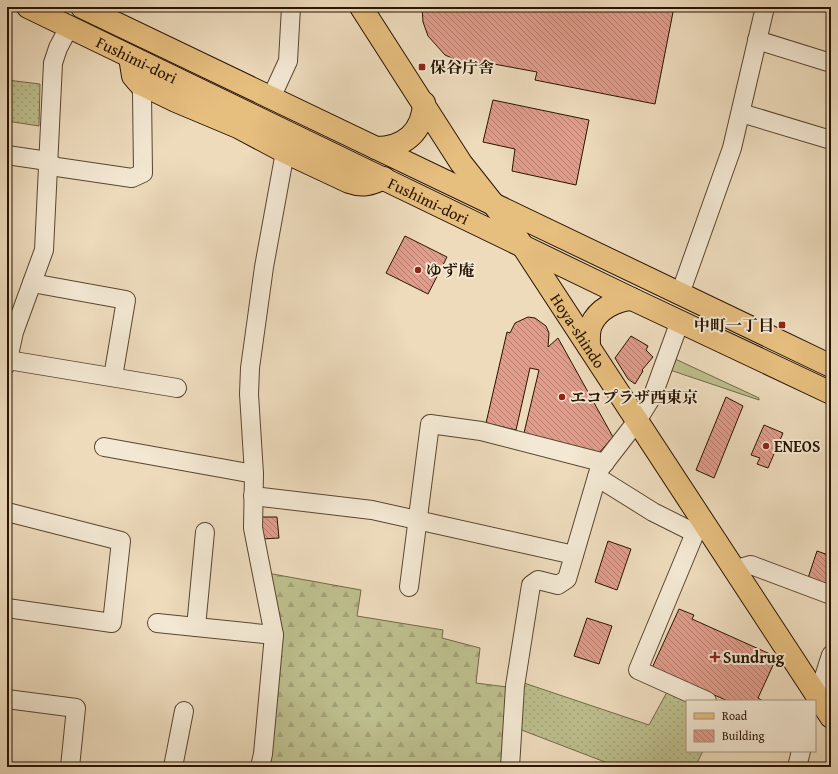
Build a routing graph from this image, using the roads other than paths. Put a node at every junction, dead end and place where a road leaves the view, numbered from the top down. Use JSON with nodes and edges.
{"nodes":[{"id":1,"x":28,"y":7,"type":"edge"},
{"id":2,"x":82,"y":7,"type":"edge"},
{"id":3,"x":291,"y":7,"type":"edge"},
{"id":4,"x":361,"y":7,"type":"edge"},
{"id":5,"x":765,"y":7,"type":"edge"},
{"id":6,"x":69,"y":27,"type":"junction"},
{"id":7,"x":757,"y":40,"type":"junction"},
{"id":8,"x":130,"y":57,"type":"junction"},
{"id":9,"x":831,"y":63,"type":"edge"},
{"id":10,"x":139,"y":83,"type":"junction"},
{"id":11,"x":271,"y":98,"type":"junction"},
{"id":12,"x":424,"y":103,"type":"junction"},
{"id":13,"x":741,"y":113,"type":"junction"},
{"id":14,"x":831,"y":140,"type":"edge"},
{"id":15,"x":376,"y":148,"type":"junction"},
{"id":16,"x":285,"y":152,"type":"junction"},
{"id":17,"x":7,"y":155,"type":"edge"},
{"id":18,"x":48,"y":163,"type":"junction"},
{"id":19,"x":384,"y":178,"type":"junction"},
{"id":20,"x":495,"y":206,"type":"junction"},
{"id":21,"x":522,"y":244,"type":"junction"},
{"id":22,"x":32,"y":283,"type":"junction"},
{"id":23,"x":680,"y":294,"type":"junction"},
{"id":24,"x":632,"y":299,"type":"junction"},
{"id":25,"x":680,"y":321,"type":"junction"},
{"id":26,"x":589,"y":347,"type":"junction"},
{"id":27,"x":7,"y":362,"type":"edge"},
{"id":28,"x":831,"y":366,"type":"edge"},
{"id":29,"x":113,"y":377,"type":"junction"},
{"id":30,"x":177,"y":388,"type":"dead end"},
{"id":31,"x":831,"y":392,"type":"edge"},
{"id":32,"x":637,"y":421,"type":"junction"},
{"id":33,"x":104,"y":447,"type":"dead end"},
{"id":34,"x":601,"y":470,"type":"junction"},
{"id":35,"x":254,"y":474,"type":"junction"},
{"id":36,"x":253,"y":496,"type":"junction"},
{"id":37,"x":7,"y":512,"type":"edge"},
{"id":38,"x":417,"y":520,"type":"junction"},
{"id":39,"x":700,"y":530,"type":"junction"},
{"id":40,"x":205,"y":532,"type":"dead end"},
{"id":41,"x":574,"y":555,"type":"junction"},
{"id":42,"x":734,"y":570,"type":"junction"},
{"id":43,"x":409,"y":587,"type":"dead end"},
{"id":44,"x":831,"y":595,"type":"edge"},
{"id":45,"x":7,"y":608,"type":"edge"},
{"id":46,"x":157,"y":623,"type":"dead end"},
{"id":47,"x":196,"y":627,"type":"junction"},
{"id":48,"x":274,"y":635,"type":"junction"},
{"id":49,"x":831,"y":655,"type":"edge"},
{"id":50,"x":7,"y":699,"type":"edge"},
{"id":51,"x":705,"y":700,"type":"edge"},
{"id":52,"x":815,"y":700,"type":"edge"},
{"id":53,"x":816,"y":701,"type":"edge"},
{"id":54,"x":184,"y":711,"type":"dead end"},
{"id":55,"x":831,"y":717,"type":"edge"},
{"id":56,"x":801,"y":752,"type":"edge"},
{"id":57,"x":70,"y":767,"type":"edge"},
{"id":58,"x":173,"y":767,"type":"edge"},
{"id":59,"x":260,"y":767,"type":"edge"},
{"id":60,"x":510,"y":767,"type":"edge"},
{"id":61,"x":797,"y":767,"type":"edge"}],
"edges":[{"from":1,"to":6,"type":"main road","name":"Fushimi-dori"},
{"from":2,"to":11,"type":"main road","name":"Fushimi-dori"},
{"from":3,"to":11,"type":"street"},
{"from":4,"to":12,"type":"main road","name":"Hoya-shindo"},
{"from":5,"to":7,"type":"street"},
{"from":6,"to":8,"type":"main road","name":"Fushimi-dori"},
{"from":6,"to":18,"type":"street"},
{"from":7,"to":9,"type":"street"},
{"from":7,"to":13,"type":"street"},
{"from":8,"to":10,"type":"main road"},
{"from":8,"to":19,"type":"main road","name":"Fushimi-dori"},
{"from":10,"to":16,"type":"main road"},
{"from":10,"to":18,"type":"street"},
{"from":11,"to":15,"type":"main road","name":"Fushimi-dori"},
{"from":12,"to":15,"type":"main road"},
{"from":12,"to":20,"type":"main road","name":"Hoya-shindo"},
{"from":13,"to":14,"type":"street"},
{"from":13,"to":23,"type":"street"},
{"from":15,"to":20,"type":"main road","name":"Fushimi-dori"},
{"from":16,"to":19,"type":"main road"},
{"from":16,"to":35,"type":"street"},
{"from":17,"to":18,"type":"street"},
{"from":18,"to":22,"type":"street"},
{"from":19,"to":21,"type":"main road","name":"Fushimi-dori"},
{"from":20,"to":21,"type":"main road","name":"Hoya-shindo"},
{"from":20,"to":23,"type":"main road","name":"Fushimi-dori"},
{"from":21,"to":24,"type":"main road","name":"Fushimi-dori"},
{"from":21,"to":26,"type":"main road","name":"Hoya-shindo"},
{"from":22,"to":27,"type":"street"},
{"from":22,"to":29,"type":"street"},
{"from":23,"to":28,"type":"main road","name":"Fushimi-dori"},
{"from":24,"to":25,"type":"main road","name":"Fushimi-dori"},
{"from":24,"to":26,"type":"main road"},
{"from":25,"to":31,"type":"main road","name":"Fushimi-dori"},
{"from":25,"to":32,"type":"street"},
{"from":26,"to":32,"type":"main road","name":"Hoya-shindo"},
{"from":27,"to":29,"type":"street"},
{"from":29,"to":30,"type":"street"},
{"from":32,"to":34,"type":"street"},
{"from":32,"to":39,"type":"main road","name":"Hoya-shindo"},
{"from":33,"to":35,"type":"street"},
{"from":34,"to":38,"type":"street"},
{"from":34,"to":39,"type":"street"},
{"from":34,"to":41,"type":"street"},
{"from":35,"to":36,"type":"street"},
{"from":36,"to":38,"type":"street"},
{"from":36,"to":48,"type":"street"},
{"from":37,"to":45,"type":"street"},
{"from":38,"to":41,"type":"street"},
{"from":38,"to":43,"type":"street"},
{"from":39,"to":42,"type":"main road","name":"Hoya-shindo"},
{"from":39,"to":51,"type":"street"},
{"from":40,"to":47,"type":"street"},
{"from":41,"to":60,"type":"street"},
{"from":42,"to":44,"type":"street"},
{"from":42,"to":52,"type":"main road","name":"Hoya-shindo"},
{"from":46,"to":47,"type":"street"},
{"from":47,"to":48,"type":"street"},
{"from":48,"to":59,"type":"street"},
{"from":49,"to":53,"type":"street"},
{"from":50,"to":57,"type":"street"},
{"from":53,"to":55,"type":"main road","name":"Hoya-shindo"},
{"from":54,"to":58,"type":"street"},
{"from":56,"to":61,"type":"street"}]}
